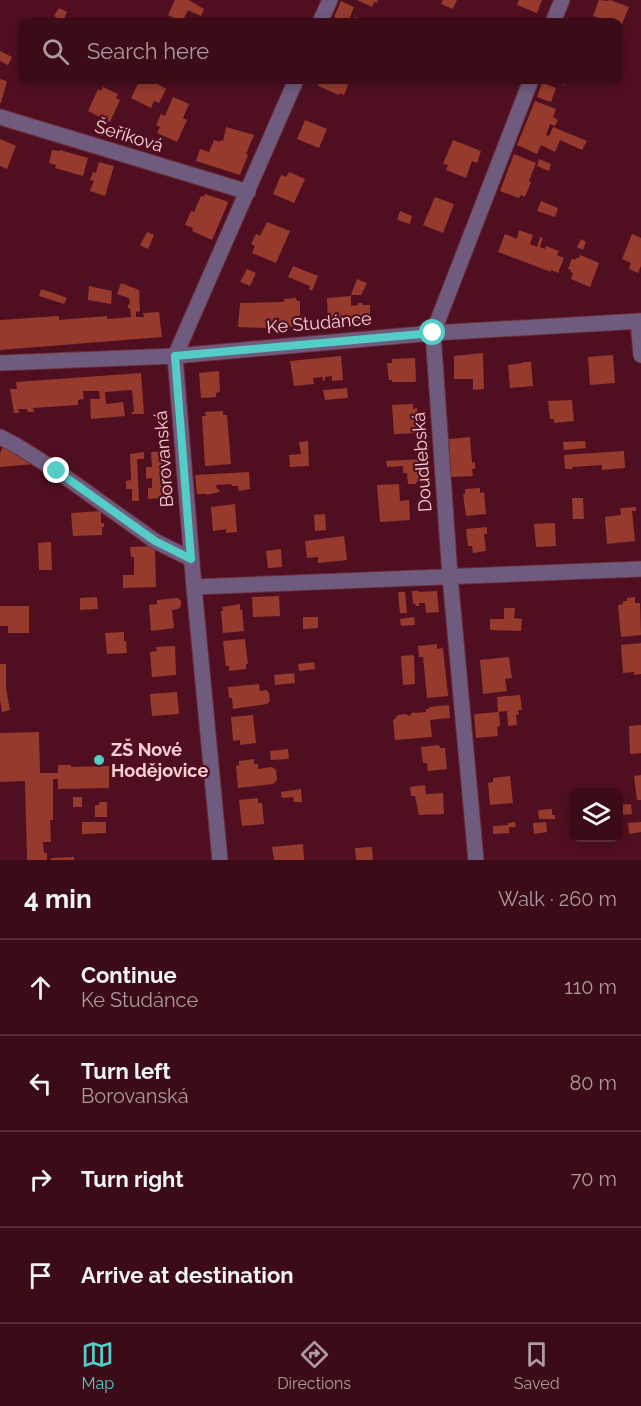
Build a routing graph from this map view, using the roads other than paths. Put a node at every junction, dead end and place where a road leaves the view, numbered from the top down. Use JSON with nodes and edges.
{"nodes":[{"id":1,"x":330,"y":0,"type":"edge"},
{"id":2,"x":562,"y":0,"type":"edge"},
{"id":3,"x":322,"y":18,"type":"edge"},
{"id":4,"x":555,"y":18,"type":"edge"},
{"id":5,"x":294,"y":84,"type":"edge"},
{"id":6,"x":529,"y":84,"type":"edge"},
{"id":7,"x":0,"y":117,"type":"edge"},
{"id":8,"x":248,"y":192,"type":"junction"},
{"id":9,"x":639,"y":321,"type":"edge"},
{"id":10,"x":433,"y":333,"type":"junction"},
{"id":11,"x":641,"y":355,"type":"edge"},
{"id":12,"x":175,"y":356,"type":"junction"},
{"id":13,"x":0,"y":363,"type":"edge"},
{"id":14,"x":0,"y":437,"type":"edge"},
{"id":15,"x":191,"y":559,"type":"junction"},
{"id":16,"x":641,"y":569,"type":"edge"},
{"id":17,"x":450,"y":576,"type":"junction"},
{"id":18,"x":194,"y":587,"type":"junction"},
{"id":19,"x":220,"y":860,"type":"edge"},
{"id":20,"x":476,"y":860,"type":"edge"}],
"edges":[{"from":1,"to":3,"type":"street"},
{"from":2,"to":4,"type":"street"},
{"from":5,"to":8,"type":"street","name":"Borovanská"},
{"from":6,"to":10,"type":"street","name":"Doudlebská"},
{"from":7,"to":8,"type":"street","name":"Šeříková"},
{"from":8,"to":12,"type":"street","name":"Borovanská"},
{"from":9,"to":10,"type":"street","name":"Ke Studánce"},
{"from":9,"to":11,"type":"street"},
{"from":10,"to":12,"type":"street","name":"Ke Studánce"},
{"from":10,"to":17,"type":"street","name":"Doudlebská"},
{"from":12,"to":13,"type":"street","name":"Ke Studánce"},
{"from":12,"to":15,"type":"street","name":"Borovanská"},
{"from":14,"to":15,"type":"street"},
{"from":15,"to":18,"type":"street","name":"Borovanská"},
{"from":16,"to":17,"type":"street"},
{"from":17,"to":18,"type":"street"},
{"from":17,"to":20,"type":"street","name":"Doudlebská"},
{"from":18,"to":19,"type":"street","name":"Borovanská"}]}
